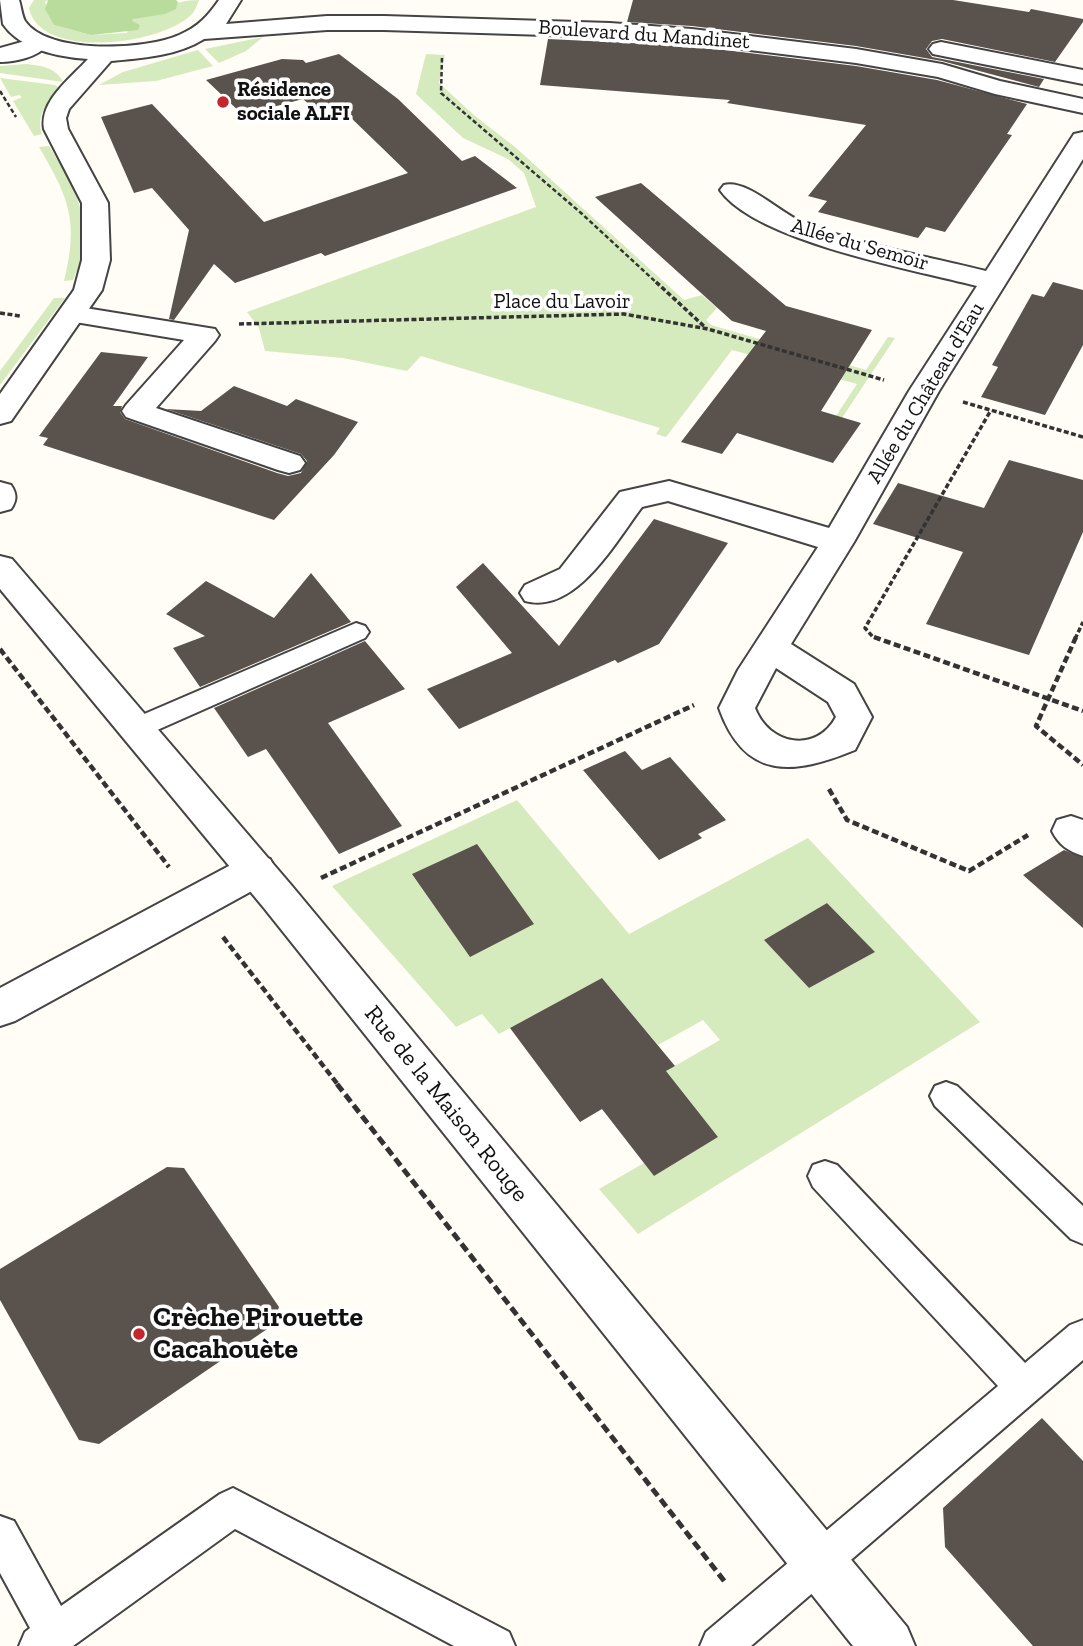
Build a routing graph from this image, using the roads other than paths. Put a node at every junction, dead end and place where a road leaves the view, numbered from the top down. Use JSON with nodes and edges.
{"nodes":[{"id":1,"x":8,"y":0,"type":"edge"},
{"id":2,"x":230,"y":0,"type":"edge"},
{"id":3,"x":343,"y":1,"type":"edge"},
{"id":4,"x":740,"y":20,"type":"dead end"},
{"id":5,"x":4,"y":22,"type":"edge"},
{"id":6,"x":789,"y":26,"type":"dead end"},
{"id":7,"x":200,"y":33,"type":"junction"},
{"id":8,"x":36,"y":45,"type":"junction"},
{"id":9,"x":0,"y":55,"type":"edge"},
{"id":10,"x":104,"y":55,"type":"junction"},
{"id":11,"x":1083,"y":77,"type":"edge"},
{"id":12,"x":1083,"y":106,"type":"edge"},
{"id":13,"x":1083,"y":139,"type":"edge"},
{"id":14,"x":733,"y":190,"type":"dead end"},
{"id":15,"x":995,"y":282,"type":"junction"},
{"id":16,"x":73,"y":314,"type":"junction"},
{"id":17,"x":0,"y":415,"type":"edge"},
{"id":18,"x":289,"y":463,"type":"dead end"},
{"id":19,"x":0,"y":492,"type":"edge"},
{"id":20,"x":0,"y":502,"type":"edge"},
{"id":21,"x":838,"y":542,"type":"junction"},
{"id":22,"x":0,"y":567,"type":"edge"},
{"id":23,"x":537,"y":593,"type":"dead end"},
{"id":24,"x":356,"y":632,"type":"dead end"},
{"id":25,"x":771,"y":648,"type":"junction"},
{"id":26,"x":137,"y":728,"type":"junction"},
{"id":27,"x":267,"y":883,"type":"junction"},
{"id":28,"x":0,"y":1008,"type":"edge"},
{"id":29,"x":946,"y":1096,"type":"dead end"},
{"id":30,"x":825,"y":1175,"type":"dead end"},
{"id":31,"x":1083,"y":1228,"type":"edge"},
{"id":32,"x":1083,"y":1337,"type":"edge"},
{"id":33,"x":1024,"y":1388,"type":"junction"},
{"id":34,"x":0,"y":1535,"type":"edge"},
{"id":35,"x":819,"y":1562,"type":"junction"},
{"id":36,"x":47,"y":1640,"type":"edge"},
{"id":37,"x":495,"y":1646,"type":"edge"},
{"id":38,"x":720,"y":1646,"type":"edge"},
{"id":39,"x":888,"y":1646,"type":"edge"}],
"edges":[{"from":1,"to":5,"type":"street"},
{"from":2,"to":7,"type":"street"},
{"from":3,"to":4,"type":"street","name":"Boulevard du Mandinet"},
{"from":5,"to":8,"type":"street"},
{"from":6,"to":11,"type":"street"},
{"from":7,"to":10,"type":"street"},
{"from":7,"to":12,"type":"street","name":"Boulevard du Mandinet"},
{"from":8,"to":9,"type":"street"},
{"from":8,"to":10,"type":"street"},
{"from":10,"to":16,"type":"street"},
{"from":13,"to":15,"type":"street","name":"Allée du Château d'Eau"},
{"from":14,"to":15,"type":"street","name":"Allée du Semoir"},
{"from":15,"to":21,"type":"street","name":"Allée du Château d'Eau"},
{"from":16,"to":17,"type":"street"},
{"from":16,"to":18,"type":"street"},
{"from":19,"to":20,"type":"street"},
{"from":21,"to":23,"type":"street"},
{"from":21,"to":25,"type":"street","name":"Allée du Château d'Eau"},
{"from":22,"to":26,"type":"street","name":"Rue de la Maison Rouge"},
{"from":24,"to":26,"type":"lane"},
{"from":25,"to":25,"type":"street","name":"Allée du Château d'Eau"},
{"from":26,"to":27,"type":"street","name":"Rue de la Maison Rouge"},
{"from":27,"to":28,"type":"street"},
{"from":27,"to":35,"type":"street","name":"Rue de la Maison Rouge"},
{"from":29,"to":31,"type":"lane"},
{"from":30,"to":33,"type":"lane"},
{"from":32,"to":33,"type":"lane"},
{"from":33,"to":35,"type":"lane"},
{"from":34,"to":36,"type":"lane"},
{"from":35,"to":38,"type":"lane"},
{"from":35,"to":39,"type":"street","name":"Rue de la Maison Rouge"},
{"from":36,"to":37,"type":"lane"}]}
